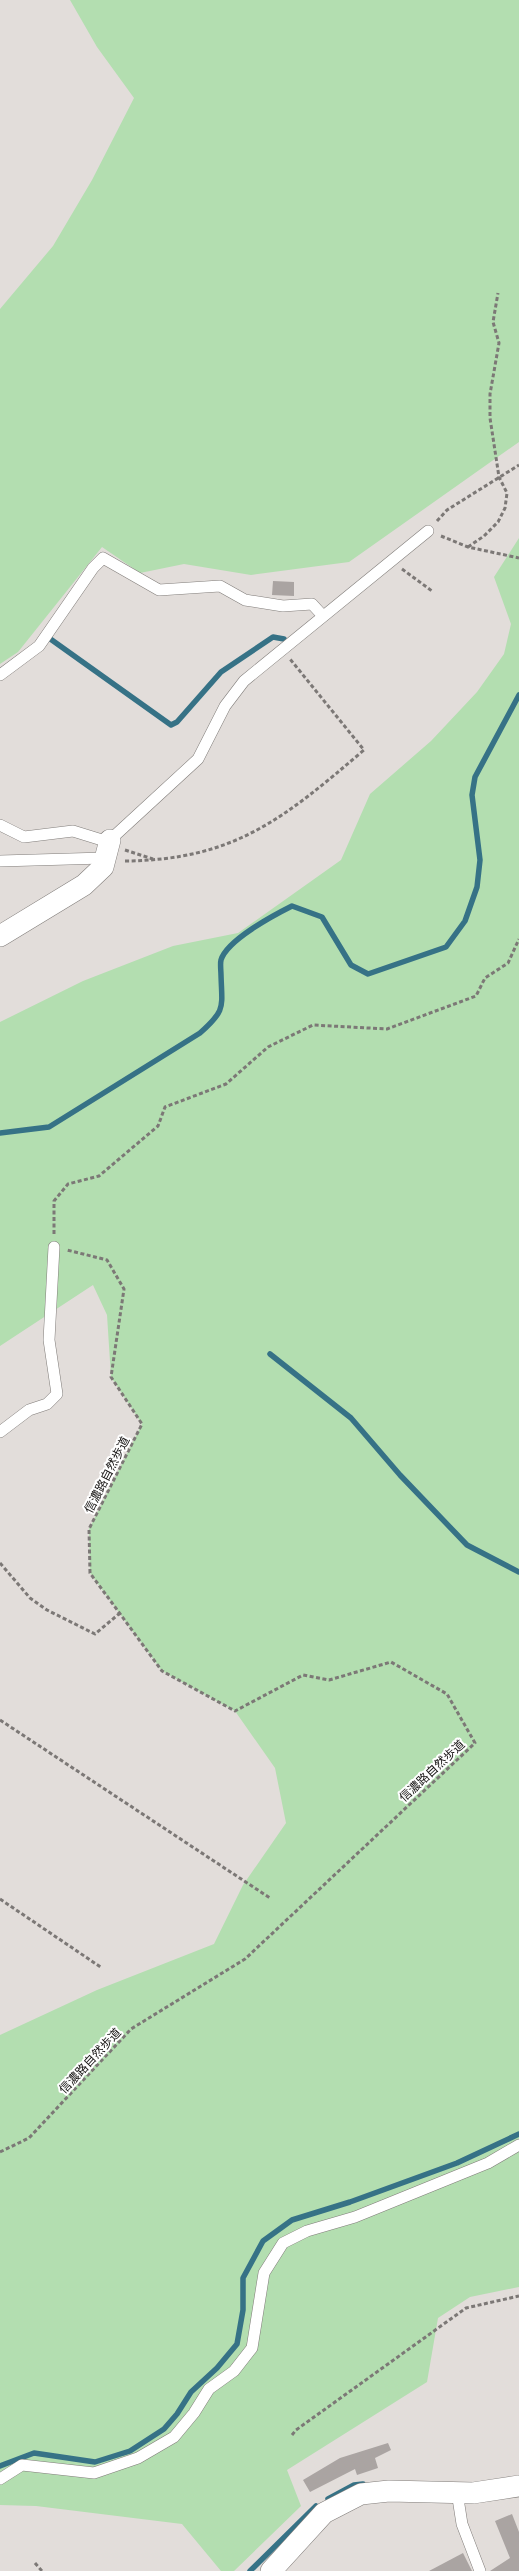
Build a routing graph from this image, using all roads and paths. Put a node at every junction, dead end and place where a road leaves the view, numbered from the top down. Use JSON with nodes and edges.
{"nodes":[{"id":1,"x":498,"y":293,"type":"dead end"},
{"id":2,"x":519,"y":465,"type":"edge"},
{"id":3,"x":499,"y":477,"type":"junction"},
{"id":4,"x":428,"y":531,"type":"junction"},
{"id":5,"x":468,"y":547,"type":"junction"},
{"id":6,"x":519,"y":558,"type":"edge"},
{"id":7,"x":392,"y":560,"type":"junction"},
{"id":8,"x":432,"y":591,"type":"dead end"},
{"id":9,"x":323,"y":616,"type":"junction"},
{"id":10,"x":283,"y":649,"type":"junction"},
{"id":11,"x":0,"y":675,"type":"edge"},
{"id":12,"x":0,"y":825,"type":"edge"},
{"id":13,"x":106,"y":855,"type":"junction"},
{"id":14,"x":157,"y":860,"type":"junction"},
{"id":15,"x":0,"y":861,"type":"edge"},
{"id":16,"x":0,"y":936,"type":"edge"},
{"id":17,"x":519,"y":939,"type":"edge"},
{"id":18,"x":54,"y":1247,"type":"junction"},
{"id":19,"x":0,"y":1432,"type":"edge"},
{"id":20,"x":0,"y":1563,"type":"edge"},
{"id":21,"x":120,"y":1613,"type":"junction"},
{"id":22,"x":0,"y":1720,"type":"edge"},
{"id":23,"x":270,"y":1898,"type":"dead end"},
{"id":24,"x":0,"y":1899,"type":"edge"},
{"id":25,"x":102,"y":1968,"type":"dead end"},
{"id":26,"x":519,"y":2145,"type":"edge"},
{"id":27,"x":0,"y":2152,"type":"edge"},
{"id":28,"x":519,"y":2296,"type":"edge"},
{"id":29,"x":292,"y":2435,"type":"dead end"},
{"id":30,"x":0,"y":2479,"type":"edge"},
{"id":31,"x":519,"y":2486,"type":"edge"},
{"id":32,"x":457,"y":2492,"type":"junction"},
{"id":33,"x":34,"y":2563,"type":"dead end"},
{"id":34,"x":42,"y":2571,"type":"edge"},
{"id":35,"x":271,"y":2571,"type":"edge"},
{"id":36,"x":480,"y":2571,"type":"edge"}],
"edges":[{"from":1,"to":3,"type":"path"},
{"from":2,"to":3,"type":"path"},
{"from":3,"to":4,"type":"path"},
{"from":3,"to":5,"type":"path"},
{"from":4,"to":5,"type":"path"},
{"from":4,"to":7,"type":"lane"},
{"from":5,"to":6,"type":"path"},
{"from":7,"to":8,"type":"path"},
{"from":7,"to":9,"type":"lane"},
{"from":9,"to":10,"type":"lane"},
{"from":9,"to":11,"type":"lane"},
{"from":10,"to":13,"type":"lane"},
{"from":10,"to":14,"type":"path"},
{"from":12,"to":13,"type":"lane"},
{"from":13,"to":14,"type":"path"},
{"from":13,"to":14,"type":"path"},
{"from":13,"to":15,"type":"lane"},
{"from":13,"to":16,"type":"street"},
{"from":17,"to":18,"type":"path"},
{"from":18,"to":19,"type":"lane"},
{"from":18,"to":21,"type":"path","name":"信濃路自然歩道"},
{"from":20,"to":21,"type":"path"},
{"from":21,"to":27,"type":"path","name":"信濃路自然歩道"},
{"from":22,"to":23,"type":"path"},
{"from":24,"to":25,"type":"path"},
{"from":26,"to":30,"type":"lane"},
{"from":28,"to":29,"type":"path"},
{"from":31,"to":32,"type":"street"},
{"from":32,"to":35,"type":"street"},
{"from":32,"to":36,"type":"lane"},
{"from":33,"to":34,"type":"path"}]}
